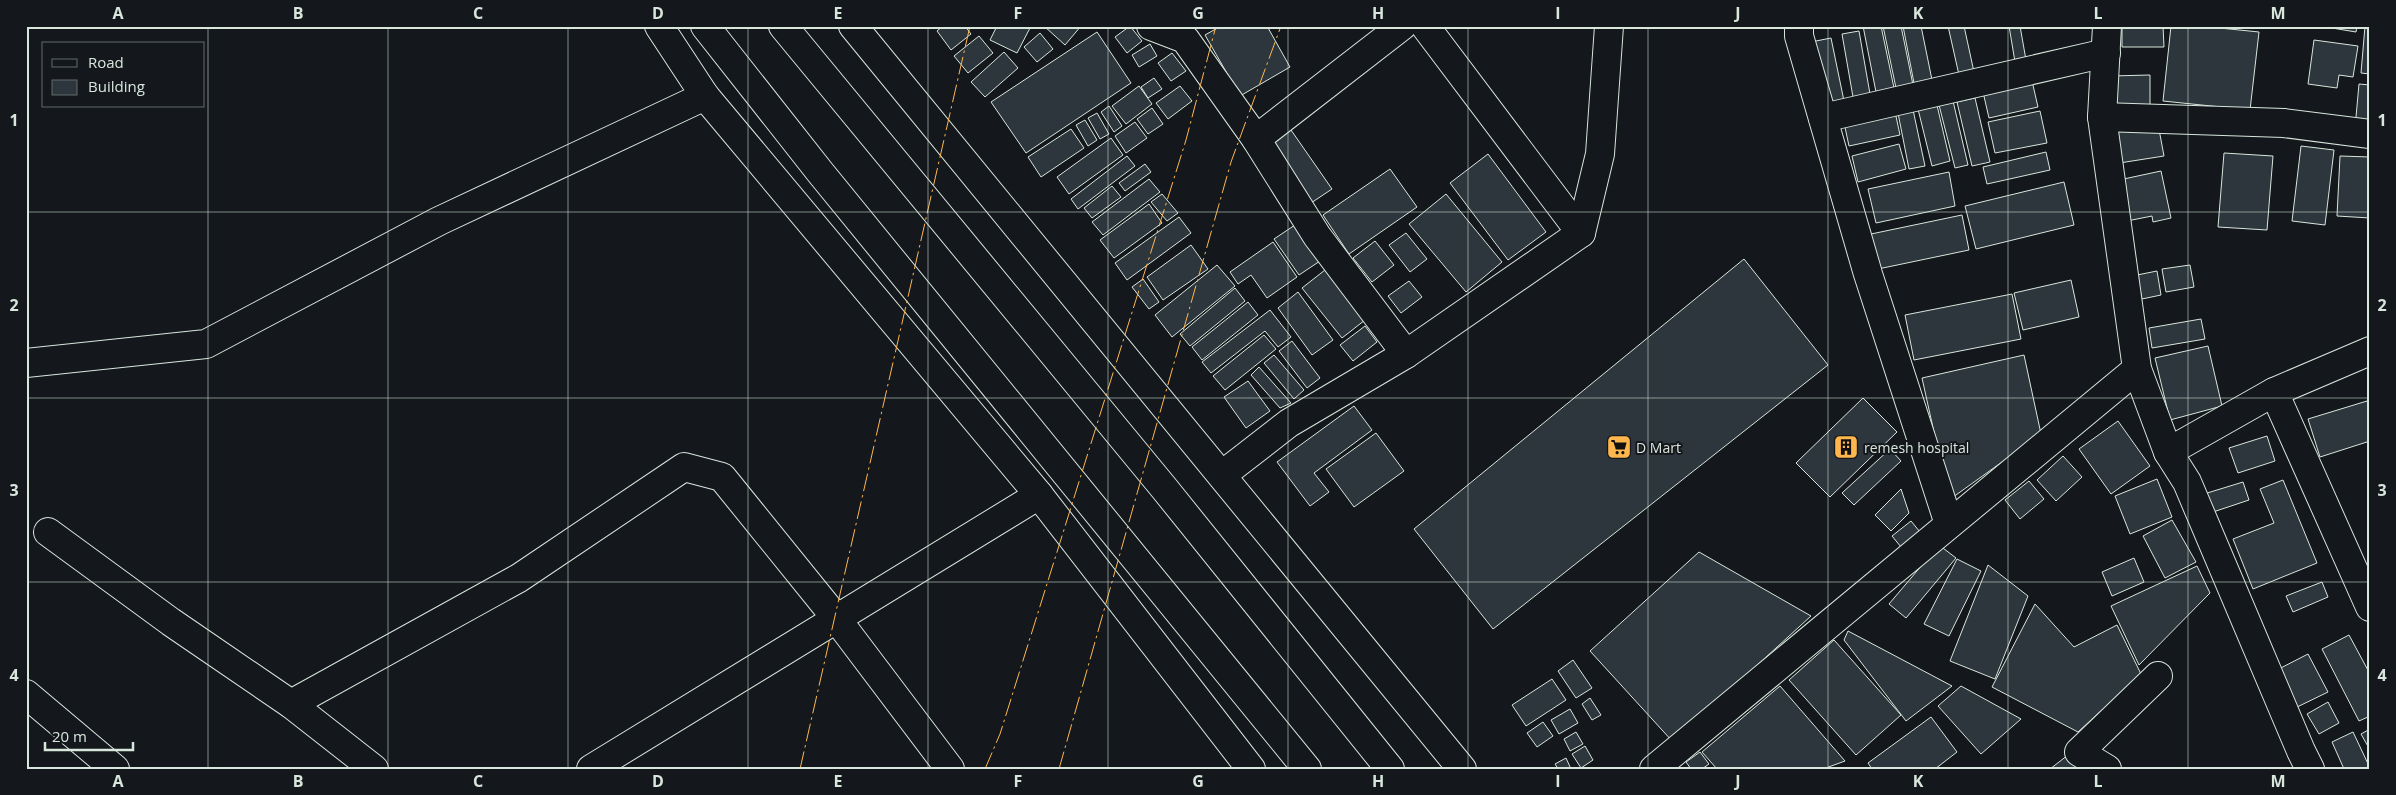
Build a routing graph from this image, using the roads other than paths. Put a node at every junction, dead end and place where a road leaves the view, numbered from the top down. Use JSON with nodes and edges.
{"nodes":[{"id":1,"x":659,"y":26,"type":"edge"},
{"id":2,"x":705,"y":26,"type":"edge"},
{"id":3,"x":783,"y":26,"type":"edge"},
{"id":4,"x":853,"y":26,"type":"edge"},
{"id":5,"x":1151,"y":26,"type":"edge"},
{"id":6,"x":1402,"y":26,"type":"edge"},
{"id":7,"x":1425,"y":26,"type":"edge"},
{"id":8,"x":1609,"y":26,"type":"edge"},
{"id":9,"x":1799,"y":26,"type":"edge"},
{"id":10,"x":2107,"y":26,"type":"edge"},
{"id":11,"x":1187,"y":33,"type":"edge"},
{"id":12,"x":2106,"y":53,"type":"junction"},
{"id":13,"x":705,"y":96,"type":"junction"},
{"id":14,"x":2102,"y":117,"type":"junction"},
{"id":15,"x":1823,"y":118,"type":"junction"},
{"id":16,"x":2370,"y":134,"type":"edge"},
{"id":17,"x":1256,"y":139,"type":"junction"},
{"id":18,"x":1581,"y":233,"type":"junction"},
{"id":19,"x":2370,"y":351,"type":"edge"},
{"id":20,"x":1406,"y":354,"type":"junction"},
{"id":21,"x":26,"y":363,"type":"edge"},
{"id":22,"x":2137,"y":369,"type":"junction"},
{"id":23,"x":2274,"y":392,"type":"junction"},
{"id":24,"x":2168,"y":452,"type":"junction"},
{"id":25,"x":1222,"y":476,"type":"junction"},
{"id":26,"x":1039,"y":495,"type":"junction"},
{"id":27,"x":1949,"y":524,"type":"junction"},
{"id":28,"x":48,"y":532,"type":"dead end"},
{"id":29,"x":2370,"y":607,"type":"edge"},
{"id":30,"x":836,"y":618,"type":"junction"},
{"id":31,"x":2158,"y":676,"type":"dead end"},
{"id":32,"x":26,"y":694,"type":"edge"},
{"id":33,"x":291,"y":704,"type":"junction"},
{"id":34,"x":115,"y":769,"type":"edge"},
{"id":35,"x":374,"y":769,"type":"edge"},
{"id":36,"x":591,"y":769,"type":"edge"},
{"id":37,"x":950,"y":769,"type":"edge"},
{"id":38,"x":1250,"y":769,"type":"edge"},
{"id":39,"x":1307,"y":769,"type":"edge"},
{"id":40,"x":1390,"y":769,"type":"edge"},
{"id":41,"x":1462,"y":769,"type":"edge"},
{"id":42,"x":1654,"y":769,"type":"edge"},
{"id":43,"x":2107,"y":769,"type":"edge"},
{"id":44,"x":2310,"y":769,"type":"edge"}],
"edges":[{"from":1,"to":13,"type":"main road"},
{"from":2,"to":39,"type":"main road"},
{"from":3,"to":40,"type":"main road"},
{"from":4,"to":25,"type":"main road"},
{"from":5,"to":11,"type":"main road"},
{"from":6,"to":17,"type":"main road"},
{"from":7,"to":18,"type":"main road"},
{"from":8,"to":18,"type":"main road"},
{"from":9,"to":15,"type":"main road"},
{"from":10,"to":12,"type":"main road"},
{"from":11,"to":17,"type":"main road"},
{"from":12,"to":14,"type":"main road"},
{"from":12,"to":15,"type":"main road"},
{"from":13,"to":21,"type":"main road"},
{"from":13,"to":26,"type":"main road"},
{"from":14,"to":16,"type":"main road"},
{"from":14,"to":22,"type":"main road"},
{"from":15,"to":27,"type":"main road"},
{"from":17,"to":20,"type":"main road"},
{"from":18,"to":20,"type":"main road"},
{"from":19,"to":23,"type":"main road"},
{"from":20,"to":25,"type":"main road"},
{"from":22,"to":24,"type":"main road"},
{"from":22,"to":27,"type":"main road"},
{"from":23,"to":24,"type":"main road"},
{"from":23,"to":29,"type":"main road"},
{"from":24,"to":44,"type":"main road"},
{"from":25,"to":41,"type":"main road"},
{"from":26,"to":30,"type":"main road"},
{"from":26,"to":38,"type":"main road"},
{"from":27,"to":42,"type":"main road"},
{"from":28,"to":33,"type":"main road"},
{"from":30,"to":33,"type":"main road"},
{"from":30,"to":36,"type":"main road"},
{"from":30,"to":37,"type":"main road"},
{"from":31,"to":43,"type":"main road"},
{"from":32,"to":34,"type":"main road"},
{"from":33,"to":35,"type":"main road"}]}
